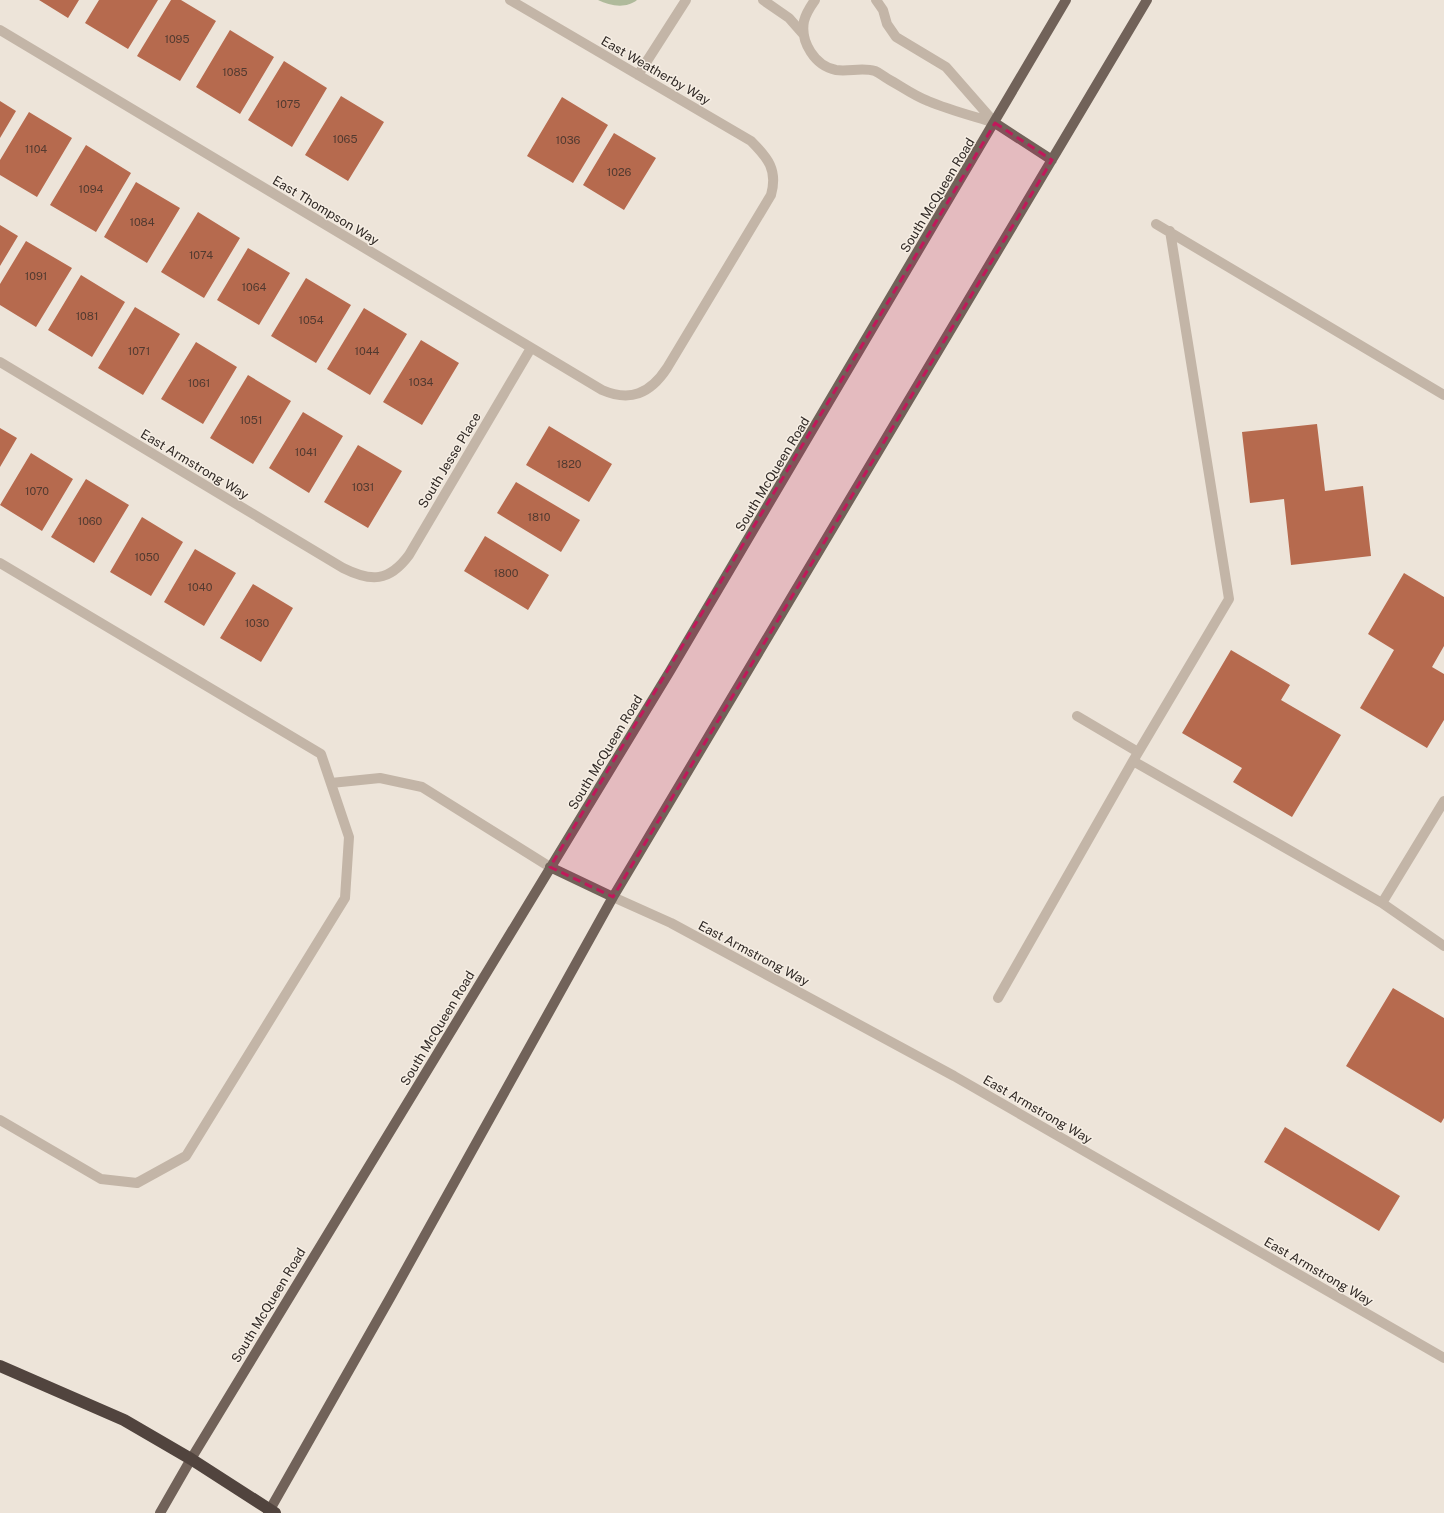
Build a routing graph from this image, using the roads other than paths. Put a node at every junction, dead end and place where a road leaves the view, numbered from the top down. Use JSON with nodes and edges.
{"nodes":[{"id":1,"x":510,"y":0,"type":"edge"},
{"id":2,"x":686,"y":0,"type":"edge"},
{"id":3,"x":763,"y":0,"type":"edge"},
{"id":4,"x":815,"y":0,"type":"edge"},
{"id":5,"x":876,"y":0,"type":"edge"},
{"id":6,"x":1066,"y":0,"type":"edge"},
{"id":7,"x":1147,"y":0,"type":"edge"},
{"id":8,"x":0,"y":30,"type":"edge"},
{"id":9,"x":804,"y":35,"type":"junction"},
{"id":10,"x":638,"y":75,"type":"junction"},
{"id":11,"x":994,"y":123,"type":"junction"},
{"id":12,"x":1052,"y":160,"type":"junction"},
{"id":13,"x":1156,"y":224,"type":"dead end"},
{"id":14,"x":1170,"y":232,"type":"junction"},
{"id":15,"x":531,"y":348,"type":"junction"},
{"id":16,"x":0,"y":362,"type":"edge"},
{"id":17,"x":643,"y":392,"type":"joint"},
{"id":18,"x":1444,"y":395,"type":"edge"},
{"id":19,"x":0,"y":563,"type":"edge"},
{"id":20,"x":380,"y":576,"type":"joint"},
{"id":21,"x":1077,"y":716,"type":"dead end"},
{"id":22,"x":1138,"y":752,"type":"junction"},
{"id":23,"x":1133,"y":761,"type":"junction"},
{"id":24,"x":330,"y":783,"type":"junction"},
{"id":25,"x":1444,"y":801,"type":"edge"},
{"id":26,"x":550,"y":868,"type":"junction"},
{"id":27,"x":613,"y":897,"type":"junction"},
{"id":28,"x":1382,"y":903,"type":"junction"},
{"id":29,"x":1444,"y":946,"type":"edge"},
{"id":30,"x":998,"y":998,"type":"dead end"},
{"id":31,"x":0,"y":1120,"type":"edge"},
{"id":32,"x":1444,"y":1358,"type":"edge"},
{"id":33,"x":0,"y":1366,"type":"edge"},
{"id":34,"x":191,"y":1459,"type":"junction"},
{"id":35,"x":271,"y":1512,"type":"edge"},
{"id":36,"x":160,"y":1513,"type":"edge"}],
"edges":[{"from":1,"to":10,"type":"street","name":"East Weatherby Way"},
{"from":2,"to":10,"type":"street"},
{"from":3,"to":9,"type":"street"},
{"from":4,"to":9,"type":"street"},
{"from":5,"to":11,"type":"street"},
{"from":6,"to":11,"type":"main road","name":"South McQueen Road"},
{"from":7,"to":12,"type":"main road"},
{"from":8,"to":15,"type":"street","name":"East Thompson Way"},
{"from":9,"to":11,"type":"street"},
{"from":10,"to":17,"type":"street","name":"East Weatherby Way"},
{"from":11,"to":12,"type":"main road"},
{"from":11,"to":26,"type":"main road","name":"South McQueen Road"},
{"from":12,"to":27,"type":"main road"},
{"from":13,"to":14,"type":"street"},
{"from":14,"to":18,"type":"street"},
{"from":14,"to":22,"type":"street"},
{"from":15,"to":17,"type":"street","name":"East Thompson Way"},
{"from":15,"to":20,"type":"street","name":"South Jesse Place"},
{"from":16,"to":20,"type":"street","name":"East Armstrong Way"},
{"from":19,"to":24,"type":"street"},
{"from":21,"to":22,"type":"street"},
{"from":22,"to":23,"type":"street"},
{"from":23,"to":28,"type":"street"},
{"from":23,"to":30,"type":"street"},
{"from":24,"to":26,"type":"street"},
{"from":24,"to":31,"type":"street"},
{"from":25,"to":28,"type":"street"},
{"from":26,"to":27,"type":"main road"},
{"from":26,"to":34,"type":"main road","name":"South McQueen Road"},
{"from":27,"to":32,"type":"street","name":"East Armstrong Way"},
{"from":27,"to":35,"type":"main road"},
{"from":28,"to":29,"type":"street"},
{"from":33,"to":34,"type":"highway"},
{"from":34,"to":35,"type":"highway"},
{"from":34,"to":36,"type":"main road","name":"South McQueen Road"}]}
